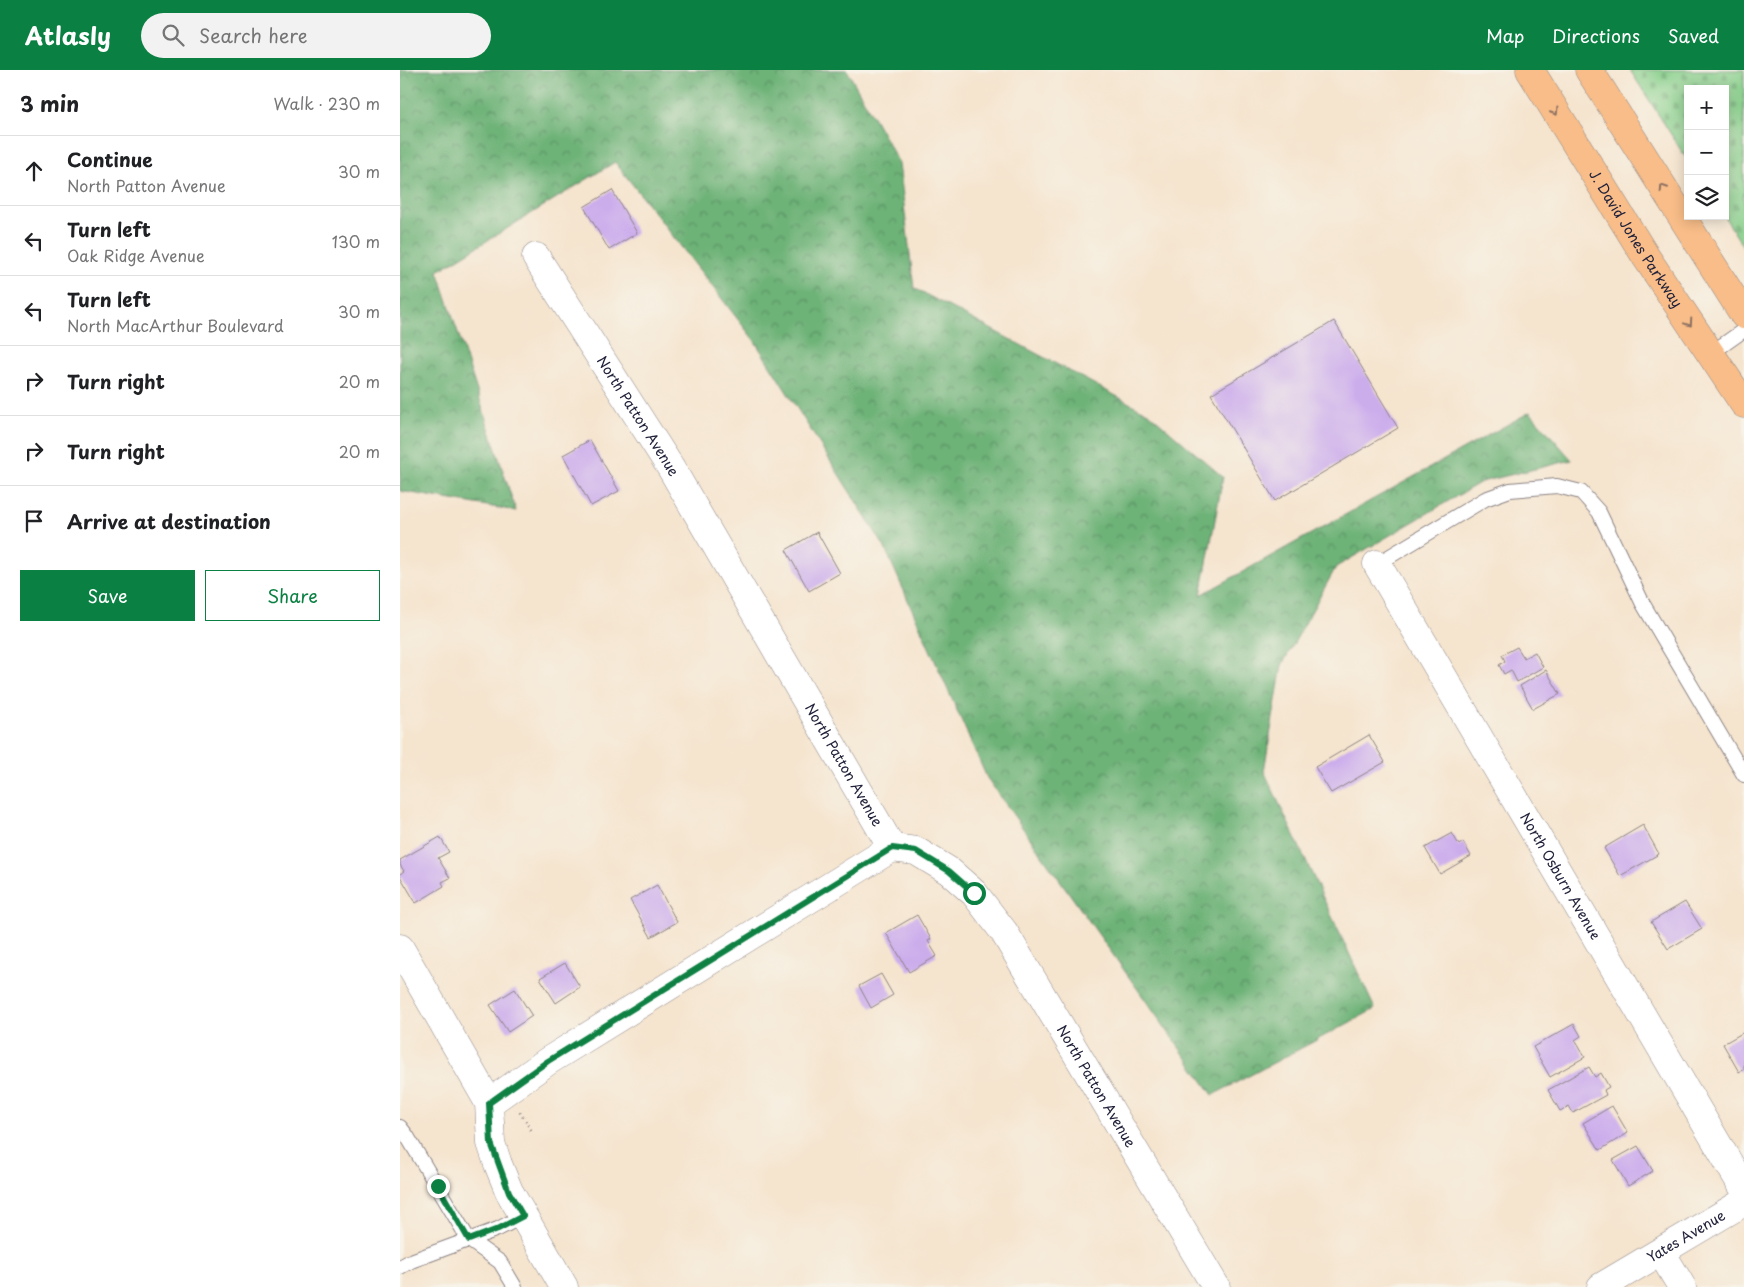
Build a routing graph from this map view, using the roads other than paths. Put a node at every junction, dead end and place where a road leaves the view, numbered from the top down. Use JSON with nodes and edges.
{"nodes":[{"id":1,"x":1530,"y":70,"type":"edge"},
{"id":2,"x":1589,"y":70,"type":"edge"},
{"id":3,"x":536,"y":257,"type":"dead end"},
{"id":4,"x":1744,"y":315,"type":"edge"},
{"id":5,"x":1744,"y":330,"type":"edge"},
{"id":6,"x":1710,"y":354,"type":"junction"},
{"id":7,"x":1744,"y":404,"type":"edge"},
{"id":8,"x":1377,"y":564,"type":"joint"},
{"id":9,"x":1744,"y":775,"type":"edge"},
{"id":10,"x":892,"y":848,"type":"junction"},
{"id":11,"x":400,"y":948,"type":"edge"},
{"id":12,"x":489,"y":1103,"type":"junction"},
{"id":13,"x":400,"y":1127,"type":"edge"},
{"id":14,"x":1744,"y":1190,"type":"edge"},
{"id":15,"x":1744,"y":1202,"type":"edge"},
{"id":16,"x":523,"y":1216,"type":"junction"},
{"id":17,"x":469,"y":1240,"type":"junction"},
{"id":18,"x":1661,"y":1252,"type":"junction"},
{"id":19,"x":400,"y":1267,"type":"edge"},
{"id":20,"x":515,"y":1287,"type":"edge"},
{"id":21,"x":564,"y":1287,"type":"edge"},
{"id":22,"x":1216,"y":1287,"type":"edge"},
{"id":23,"x":1601,"y":1287,"type":"edge"},
{"id":24,"x":1682,"y":1287,"type":"edge"}],
"edges":[{"from":1,"to":6,"type":"main road","name":"J. David Jones Parkway","one_way":true},
{"from":4,"to":2,"type":"main road","one_way":true},
{"from":3,"to":10,"type":"street","name":"North Patton Avenue"},
{"from":5,"to":6,"type":"lane"},
{"from":6,"to":7,"type":"main road","name":"J. David Jones Parkway"},
{"from":8,"to":9,"type":"lane"},
{"from":8,"to":14,"type":"street","name":"North Osburn Avenue"},
{"from":10,"to":12,"type":"street"},
{"from":10,"to":22,"type":"street","name":"North Patton Avenue"},
{"from":11,"to":12,"type":"street"},
{"from":12,"to":16,"type":"street"},
{"from":13,"to":17,"type":"lane"},
{"from":15,"to":18,"type":"street","name":"Yates Avenue"},
{"from":16,"to":17,"type":"lane"},
{"from":16,"to":21,"type":"street"},
{"from":17,"to":19,"type":"lane"},
{"from":17,"to":20,"type":"lane"},
{"from":18,"to":23,"type":"street","name":"Yates Avenue"},
{"from":18,"to":24,"type":"street"}]}
